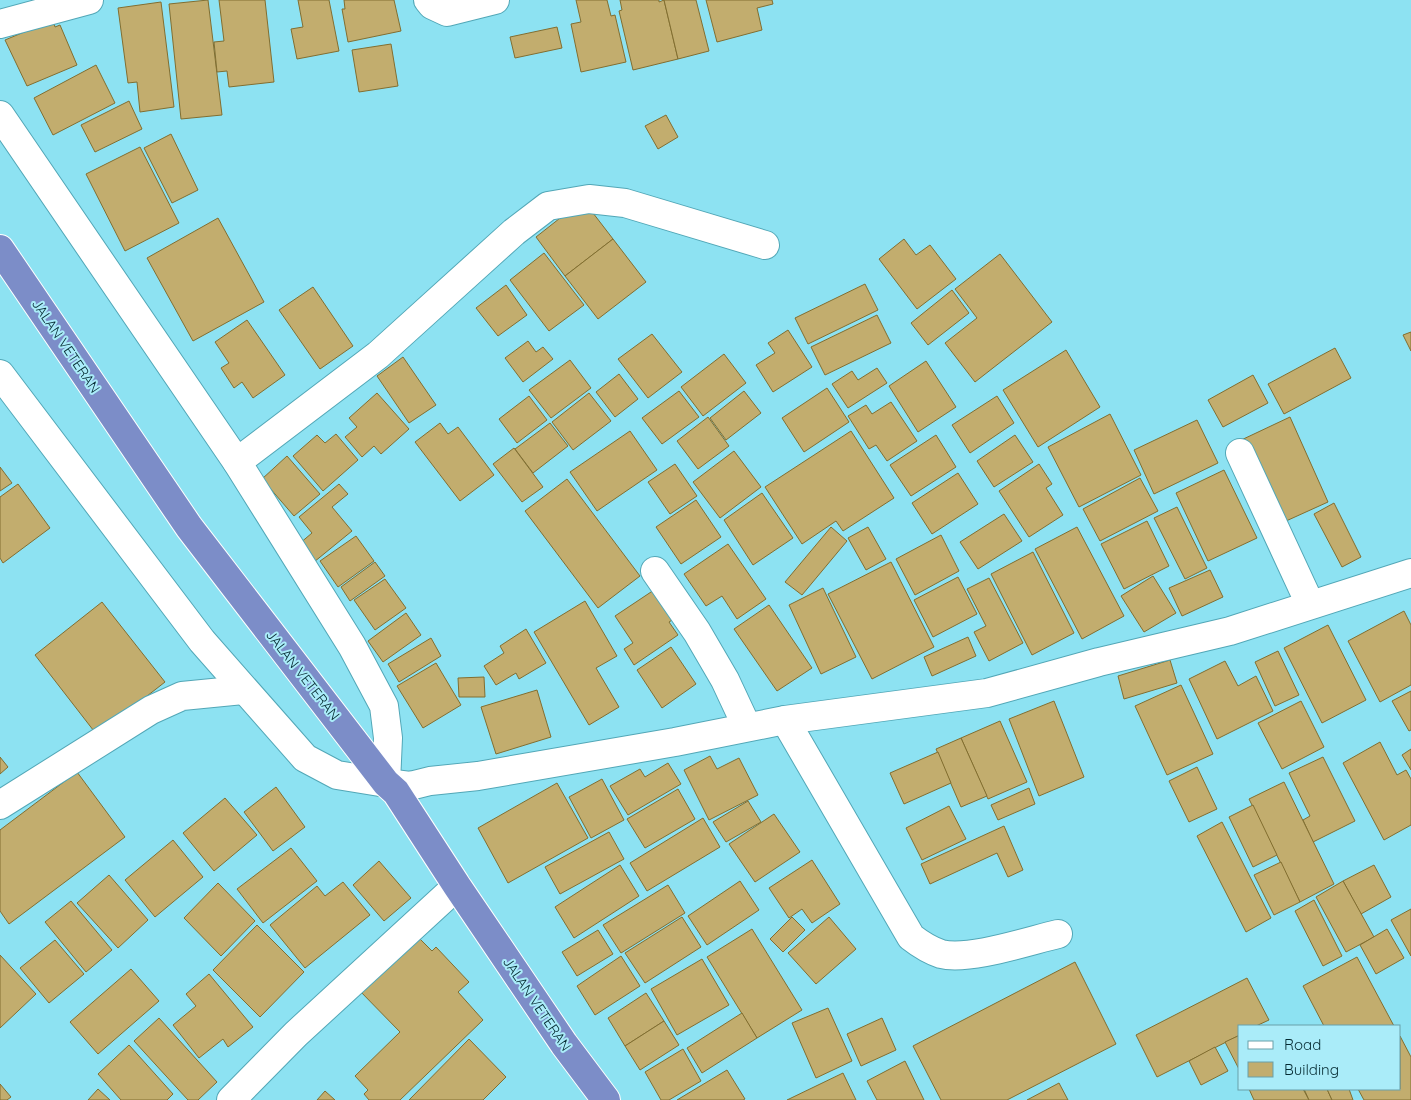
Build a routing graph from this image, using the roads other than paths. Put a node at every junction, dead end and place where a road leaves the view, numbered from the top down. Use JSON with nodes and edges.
{"nodes":[{"id":1,"x":89,"y":0,"type":"edge"},
{"id":2,"x":428,"y":0,"type":"edge"},
{"id":3,"x":495,"y":0,"type":"edge"},
{"id":4,"x":0,"y":24,"type":"edge"},
{"id":5,"x":0,"y":115,"type":"edge"},
{"id":6,"x":765,"y":245,"type":"dead end"},
{"id":7,"x":0,"y":249,"type":"edge"},
{"id":8,"x":0,"y":374,"type":"edge"},
{"id":9,"x":1240,"y":453,"type":"dead end"},
{"id":10,"x":237,"y":462,"type":"junction"},
{"id":11,"x":655,"y":571,"type":"dead end"},
{"id":12,"x":1411,"y":573,"type":"edge"},
{"id":13,"x":1310,"y":604,"type":"junction"},
{"id":14,"x":244,"y":690,"type":"junction"},
{"id":15,"x":786,"y":720,"type":"junction"},
{"id":16,"x":747,"y":727,"type":"junction"},
{"id":17,"x":386,"y":783,"type":"junction"},
{"id":18,"x":0,"y":805,"type":"edge"},
{"id":19,"x":457,"y":886,"type":"junction"},
{"id":20,"x":1058,"y":934,"type":"dead end"},
{"id":21,"x":597,"y":1097,"type":"edge"},
{"id":22,"x":231,"y":1100,"type":"edge"}],
"edges":[{"from":1,"to":4,"type":"street"},
{"from":2,"to":3,"type":"street"},
{"from":5,"to":10,"type":"street"},
{"from":6,"to":10,"type":"street"},
{"from":7,"to":17,"type":"highway","name":"JALAN VETERAN"},
{"from":8,"to":14,"type":"street"},
{"from":9,"to":13,"type":"street"},
{"from":10,"to":17,"type":"street"},
{"from":11,"to":16,"type":"street"},
{"from":12,"to":13,"type":"street"},
{"from":13,"to":15,"type":"street"},
{"from":14,"to":17,"type":"street"},
{"from":14,"to":18,"type":"street"},
{"from":15,"to":16,"type":"street"},
{"from":15,"to":20,"type":"street"},
{"from":16,"to":17,"type":"street"},
{"from":17,"to":19,"type":"highway","name":"JALAN VETERAN"},
{"from":19,"to":21,"type":"highway","name":"JALAN VETERAN"},
{"from":19,"to":22,"type":"street"}]}
